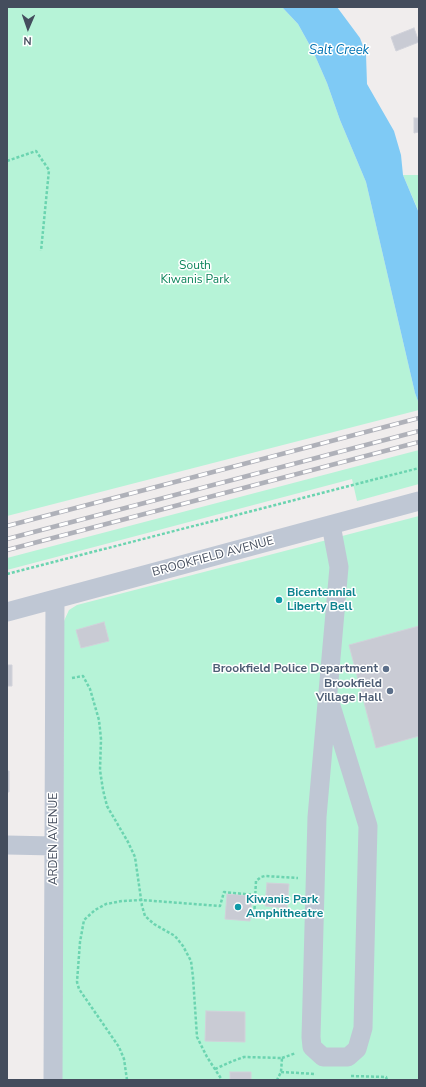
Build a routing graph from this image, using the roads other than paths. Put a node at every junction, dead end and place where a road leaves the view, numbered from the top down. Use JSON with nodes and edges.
{"nodes":[{"id":1,"x":419,"y":501,"type":"edge"},
{"id":2,"x":331,"y":525,"type":"junction"},
{"id":3,"x":55,"y":599,"type":"junction"},
{"id":4,"x":7,"y":612,"type":"edge"},
{"id":5,"x":328,"y":696,"type":"junction"},
{"id":6,"x":7,"y":845,"type":"edge"},
{"id":7,"x":54,"y":846,"type":"junction"},
{"id":8,"x":53,"y":1080,"type":"edge"}],
"edges":[{"from":1,"to":2,"type":"street","name":"BROOKFIELD AVENUE"},
{"from":2,"to":3,"type":"street","name":"BROOKFIELD AVENUE"},
{"from":2,"to":5,"type":"street"},
{"from":3,"to":4,"type":"street","name":"BROOKFIELD AVENUE"},
{"from":3,"to":7,"type":"street","name":"ARDEN AVENUE"},
{"from":5,"to":5,"type":"street"},
{"from":6,"to":7,"type":"street"},
{"from":7,"to":8,"type":"street","name":"ARDEN AVENUE"}]}
